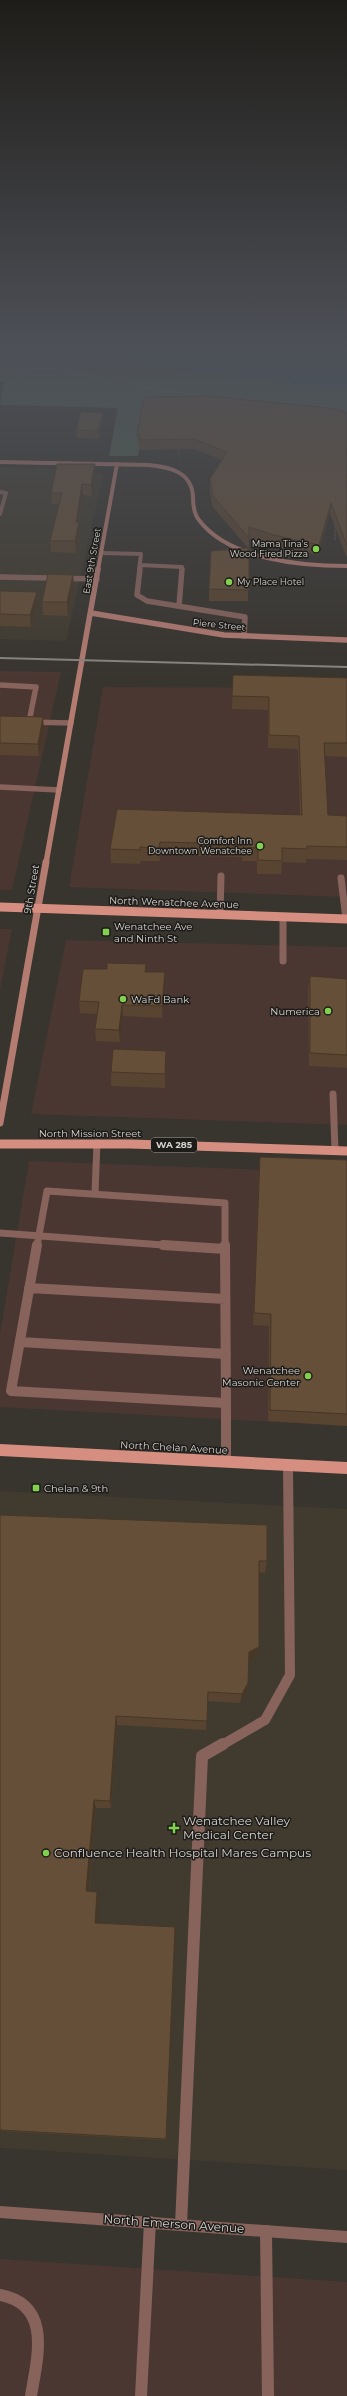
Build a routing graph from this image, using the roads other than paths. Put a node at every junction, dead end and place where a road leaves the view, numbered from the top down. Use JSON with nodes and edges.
{"nodes":[{"id":1,"x":0,"y":462,"type":"edge"},
{"id":2,"x":116,"y":464,"type":"junction"},
{"id":3,"x":0,"y":492,"type":"edge"},
{"id":4,"x":0,"y":514,"type":"edge"},
{"id":5,"x":101,"y":553,"type":"junction"},
{"id":6,"x":140,"y":565,"type":"junction"},
{"id":7,"x":347,"y":566,"type":"edge"},
{"id":8,"x":0,"y":577,"type":"edge"},
{"id":9,"x":96,"y":579,"type":"junction"},
{"id":10,"x":179,"y":606,"type":"junction"},
{"id":11,"x":90,"y":613,"type":"junction"},
{"id":12,"x":244,"y":636,"type":"junction"},
{"id":13,"x":347,"y":640,"type":"edge"},
{"id":14,"x":83,"y":660,"type":"joint"},
{"id":15,"x":0,"y":685,"type":"edge"},
{"id":16,"x":22,"y":721,"type":"edge"},
{"id":17,"x":30,"y":722,"type":"junction"},
{"id":18,"x":71,"y":723,"type":"junction"},
{"id":19,"x":0,"y":787,"type":"edge"},
{"id":20,"x":59,"y":790,"type":"junction"},
{"id":21,"x":221,"y":876,"type":"dead end"},
{"id":22,"x":341,"y":878,"type":"dead end"},
{"id":23,"x":0,"y":907,"type":"edge"},
{"id":24,"x":38,"y":908,"type":"junction"},
{"id":25,"x":220,"y":914,"type":"junction"},
{"id":26,"x":283,"y":916,"type":"junction"},
{"id":27,"x":346,"y":919,"type":"edge"},
{"id":28,"x":283,"y":961,"type":"dead end"},
{"id":29,"x":333,"y":1094,"type":"dead end"},
{"id":30,"x":0,"y":1122,"type":"edge"},
{"id":31,"x":0,"y":1144,"type":"edge"},
{"id":32,"x":97,"y":1144,"type":"junction"},
{"id":33,"x":335,"y":1151,"type":"junction"},
{"id":34,"x":347,"y":1151,"type":"edge"},
{"id":35,"x":95,"y":1193,"type":"junction"},
{"id":36,"x":0,"y":1233,"type":"edge"},
{"id":37,"x":39,"y":1236,"type":"junction"},
{"id":38,"x":225,"y":1249,"type":"junction"},
{"id":39,"x":29,"y":1288,"type":"junction"},
{"id":40,"x":225,"y":1299,"type":"junction"},
{"id":41,"x":20,"y":1342,"type":"junction"},
{"id":42,"x":226,"y":1354,"type":"junction"},
{"id":43,"x":226,"y":1404,"type":"junction"},
{"id":44,"x":0,"y":1450,"type":"edge"},
{"id":45,"x":226,"y":1462,"type":"junction"},
{"id":46,"x":288,"y":1465,"type":"junction"},
{"id":47,"x":347,"y":1468,"type":"edge"},
{"id":48,"x":0,"y":2212,"type":"edge"},
{"id":49,"x":150,"y":2222,"type":"junction"},
{"id":50,"x":181,"y":2225,"type":"junction"},
{"id":51,"x":266,"y":2231,"type":"junction"},
{"id":52,"x":347,"y":2236,"type":"edge"},
{"id":53,"x":0,"y":2296,"type":"edge"},
{"id":54,"x":31,"y":2396,"type":"edge"},
{"id":55,"x":141,"y":2396,"type":"edge"},
{"id":56,"x":268,"y":2396,"type":"edge"}],
"edges":[{"from":1,"to":2,"type":"street"},
{"from":2,"to":5,"type":"street","name":"East 9th Street"},
{"from":2,"to":7,"type":"street"},
{"from":3,"to":4,"type":"street"},
{"from":5,"to":6,"type":"street"},
{"from":5,"to":9,"type":"street","name":"East 9th Street"},
{"from":6,"to":10,"type":"street"},
{"from":6,"to":10,"type":"street"},
{"from":8,"to":9,"type":"street"},
{"from":9,"to":11,"type":"street","name":"East 9th Street"},
{"from":10,"to":12,"type":"street"},
{"from":11,"to":12,"type":"street","name":"Piere Street"},
{"from":11,"to":14,"type":"street","name":"East 9th Street"},
{"from":12,"to":13,"type":"street","name":"Piere Street"},
{"from":14,"to":18,"type":"street","name":"9th Street"},
{"from":15,"to":17,"type":"street"},
{"from":16,"to":17,"type":"street"},
{"from":17,"to":18,"type":"street"},
{"from":18,"to":20,"type":"street","name":"9th Street"},
{"from":19,"to":20,"type":"street"},
{"from":20,"to":24,"type":"street","name":"9th Street"},
{"from":21,"to":25,"type":"street"},
{"from":22,"to":27,"type":"street"},
{"from":23,"to":24,"type":"main road","name":"North Wenatchee Avenue"},
{"from":24,"to":25,"type":"main road","name":"North Wenatchee Avenue"},
{"from":24,"to":30,"type":"street","name":"9th Street"},
{"from":25,"to":26,"type":"main road","name":"North Wenatchee Avenue"},
{"from":26,"to":27,"type":"main road","name":"North Wenatchee Avenue"},
{"from":26,"to":28,"type":"street"},
{"from":29,"to":33,"type":"street"},
{"from":31,"to":32,"type":"main road","name":"North Mission Street","number":"WA 285"},
{"from":32,"to":33,"type":"main road","name":"North Mission Street","number":"WA 285"},
{"from":32,"to":35,"type":"street"},
{"from":33,"to":34,"type":"main road","name":"North Mission Street","number":"WA 285"},
{"from":35,"to":37,"type":"street"},
{"from":35,"to":38,"type":"street"},
{"from":36,"to":37,"type":"street"},
{"from":37,"to":38,"type":"street"},
{"from":37,"to":39,"type":"street"},
{"from":38,"to":40,"type":"street"},
{"from":39,"to":40,"type":"street"},
{"from":39,"to":41,"type":"street"},
{"from":40,"to":42,"type":"street"},
{"from":41,"to":42,"type":"street"},
{"from":41,"to":43,"type":"street"},
{"from":42,"to":43,"type":"street"},
{"from":43,"to":45,"type":"street"},
{"from":44,"to":45,"type":"main road","name":"North Chelan Avenue"},
{"from":45,"to":46,"type":"main road","name":"North Chelan Avenue"},
{"from":46,"to":47,"type":"main road","name":"North Chelan Avenue"},
{"from":46,"to":50,"type":"street"},
{"from":48,"to":49,"type":"street","name":"North Emerson Avenue"},
{"from":49,"to":50,"type":"street","name":"North Emerson Avenue"},
{"from":49,"to":55,"type":"street"},
{"from":50,"to":51,"type":"street","name":"North Emerson Avenue"},
{"from":51,"to":52,"type":"street","name":"North Emerson Avenue"},
{"from":51,"to":56,"type":"street"},
{"from":53,"to":54,"type":"street"}]}
